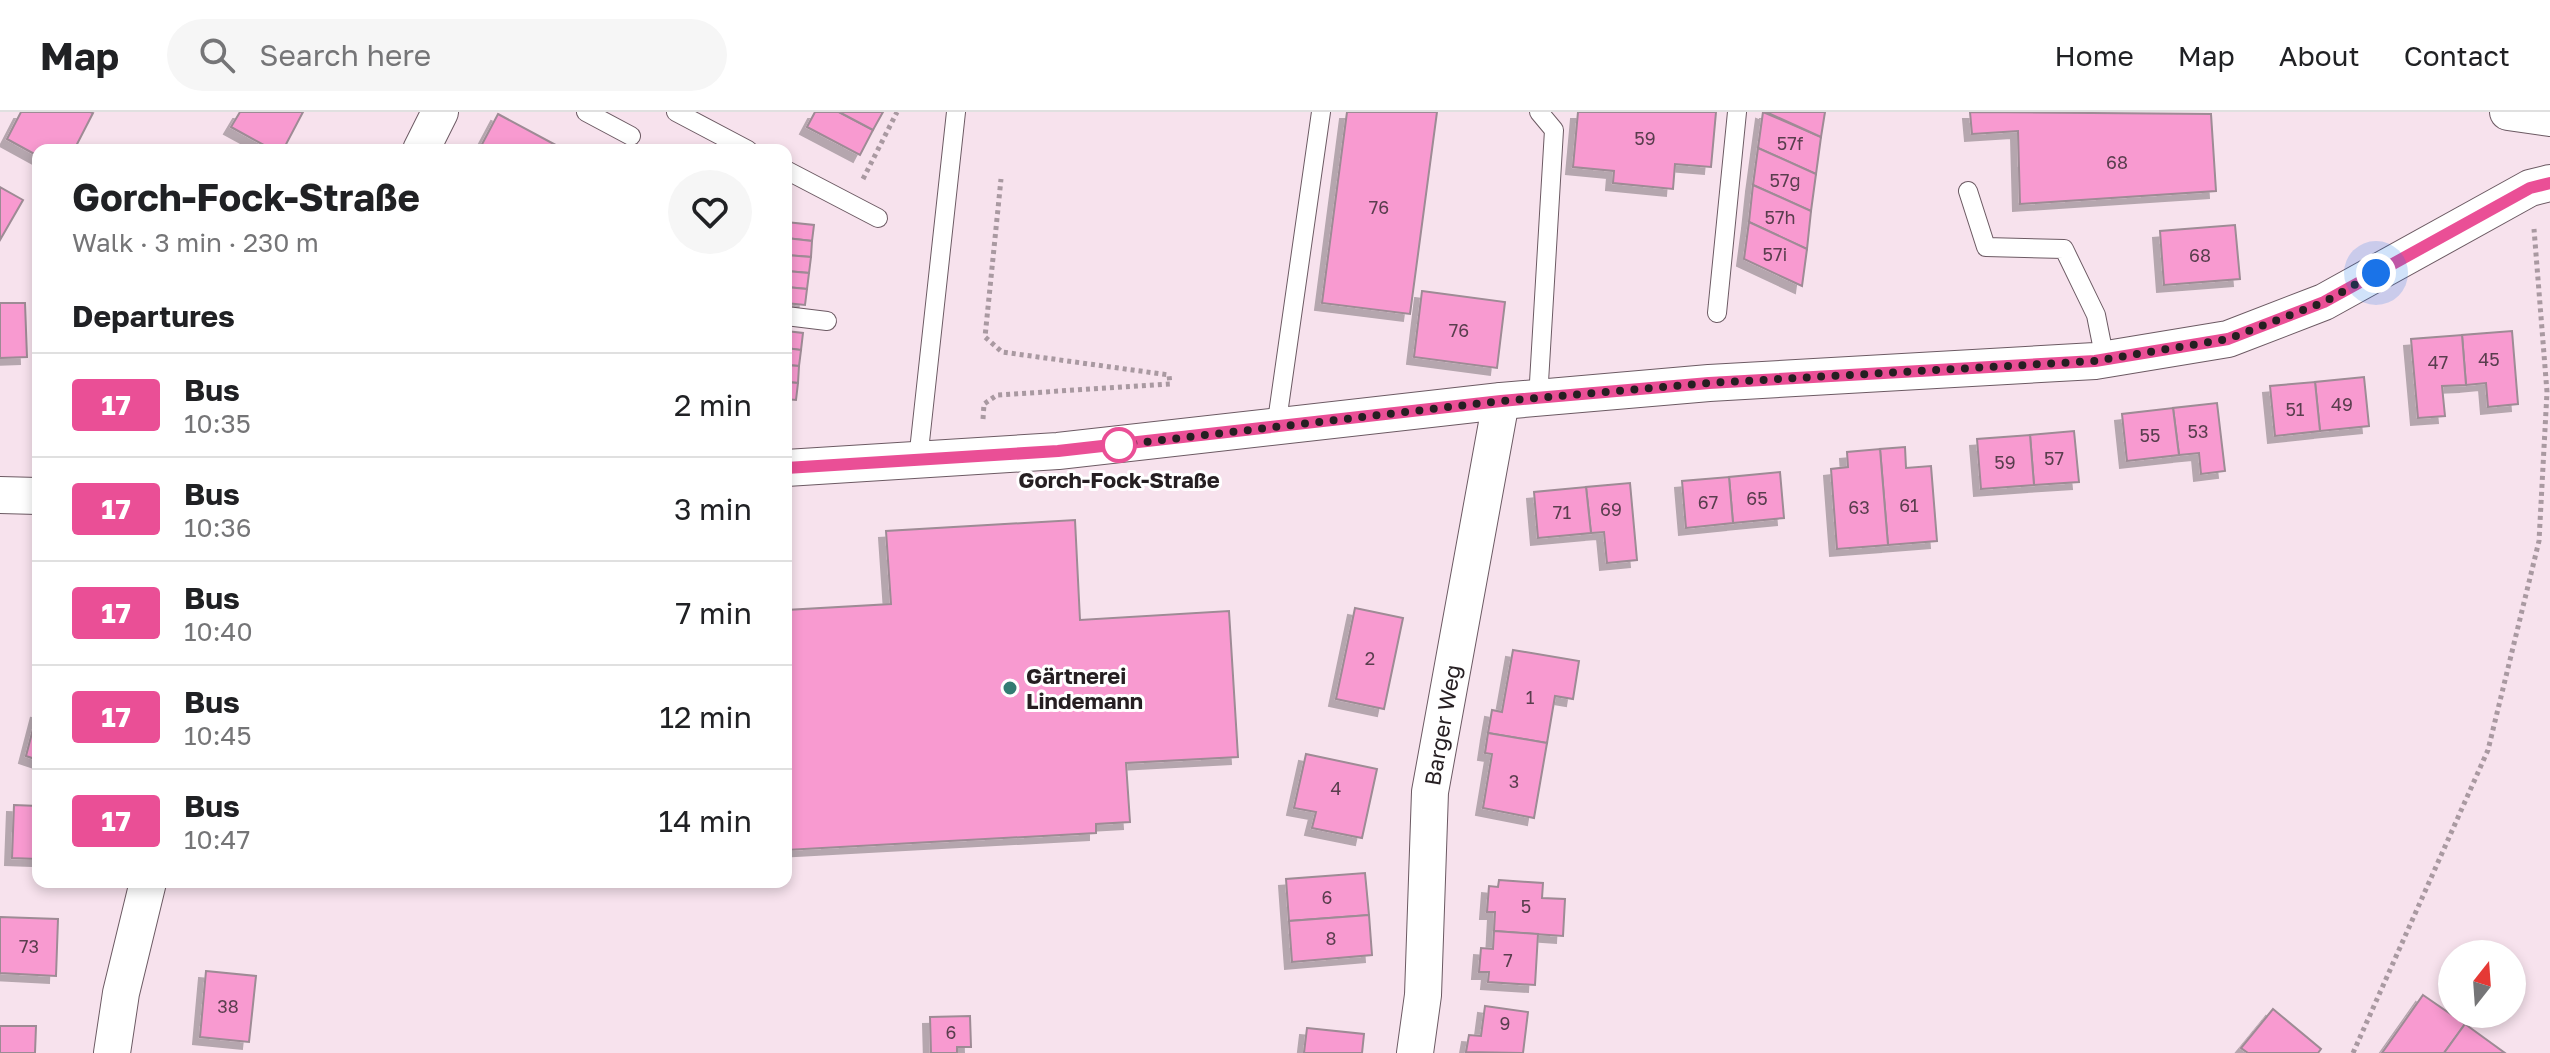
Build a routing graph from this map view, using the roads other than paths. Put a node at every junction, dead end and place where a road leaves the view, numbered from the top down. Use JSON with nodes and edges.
{"nodes":[{"id":1,"x":440,"y":112,"type":"edge"},
{"id":2,"x":586,"y":112,"type":"edge"},
{"id":3,"x":676,"y":112,"type":"edge"},
{"id":4,"x":956,"y":112,"type":"edge"},
{"id":5,"x":1321,"y":112,"type":"edge"},
{"id":6,"x":1539,"y":112,"type":"edge"},
{"id":7,"x":1737,"y":112,"type":"edge"},
{"id":8,"x":2508,"y":112,"type":"edge"},
{"id":9,"x":2550,"y":118,"type":"edge"},
{"id":10,"x":631,"y":136,"type":"dead end"},
{"id":11,"x":424,"y":144,"type":"edge"},
{"id":12,"x":737,"y":144,"type":"edge"},
{"id":13,"x":792,"y":173,"type":"edge"},
{"id":14,"x":2540,"y":185,"type":"edge"},
{"id":15,"x":1968,"y":191,"type":"dead end"},
{"id":16,"x":878,"y":218,"type":"dead end"},
{"id":17,"x":1717,"y":313,"type":"dead end"},
{"id":18,"x":792,"y":317,"type":"edge"},
{"id":19,"x":827,"y":321,"type":"dead end"},
{"id":20,"x":2105,"y":360,"type":"junction"},
{"id":21,"x":1538,"y":399,"type":"junction"},
{"id":22,"x":1501,"y":401,"type":"junction"},
{"id":23,"x":1276,"y":428,"type":"junction"},
{"id":24,"x":918,"y":460,"type":"junction"},
{"id":25,"x":792,"y":468,"type":"edge"},
{"id":26,"x":0,"y":495,"type":"edge"},
{"id":27,"x":32,"y":496,"type":"edge"},
{"id":28,"x":147,"y":888,"type":"edge"},
{"id":29,"x":112,"y":1053,"type":"edge"},
{"id":30,"x":1415,"y":1053,"type":"edge"}],
"edges":[{"from":1,"to":11,"type":"street"},
{"from":2,"to":10,"type":"lane"},
{"from":3,"to":12,"type":"lane"},
{"from":4,"to":24,"type":"lane"},
{"from":5,"to":23,"type":"lane"},
{"from":6,"to":21,"type":"lane"},
{"from":7,"to":17,"type":"lane"},
{"from":8,"to":9,"type":"street"},
{"from":13,"to":16,"type":"lane"},
{"from":14,"to":20,"type":"street"},
{"from":15,"to":20,"type":"lane"},
{"from":18,"to":19,"type":"lane"},
{"from":20,"to":21,"type":"street"},
{"from":21,"to":22,"type":"street"},
{"from":22,"to":23,"type":"street"},
{"from":22,"to":30,"type":"street","name":"Barger Weg"},
{"from":23,"to":24,"type":"street"},
{"from":24,"to":25,"type":"street"},
{"from":26,"to":27,"type":"street"},
{"from":28,"to":29,"type":"street"}]}
